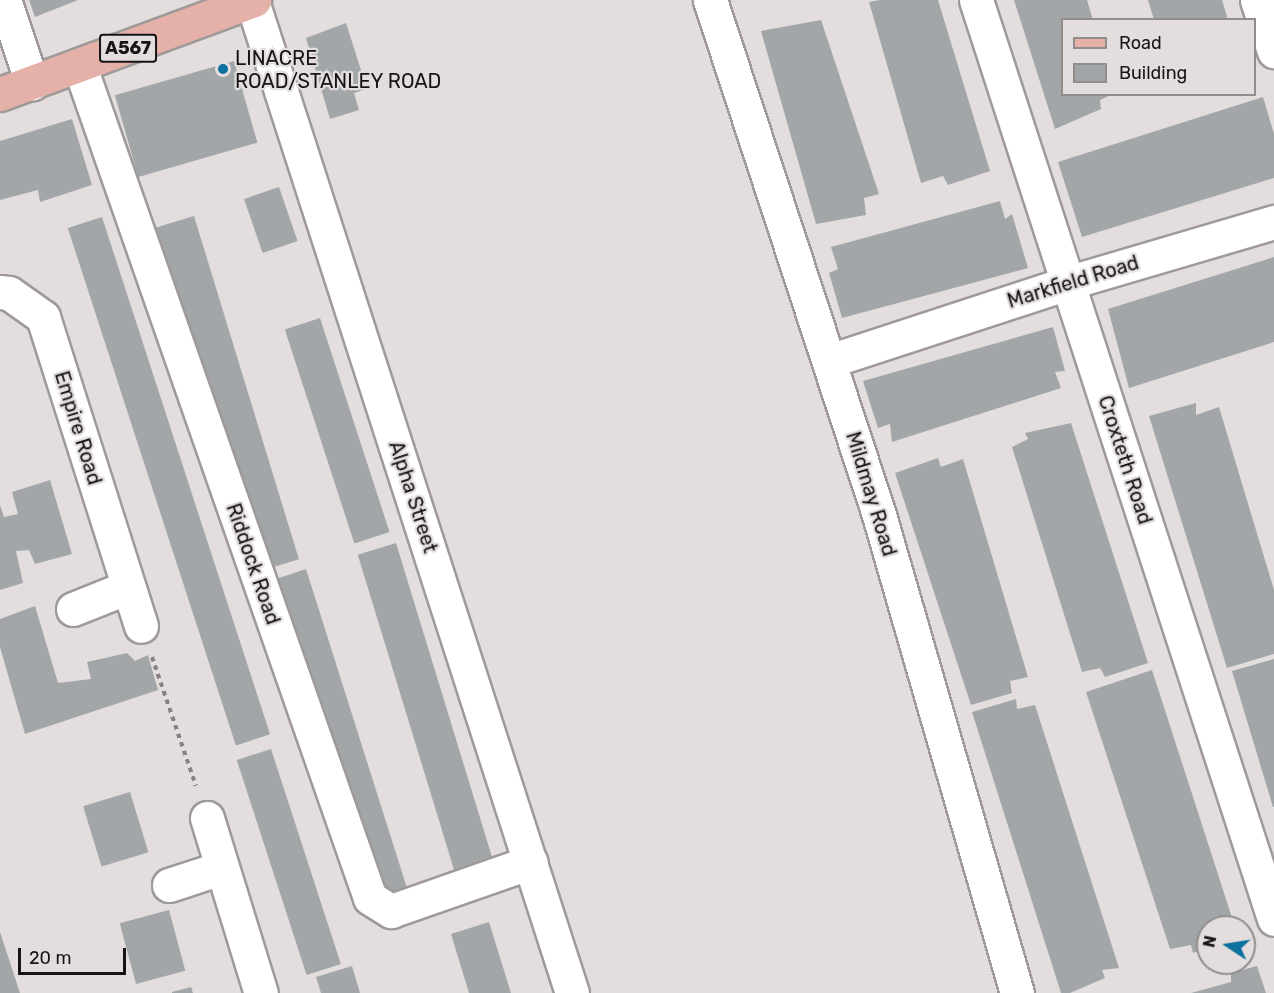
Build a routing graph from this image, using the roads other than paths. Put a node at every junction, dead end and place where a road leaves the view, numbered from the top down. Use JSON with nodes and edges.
{"nodes":[{"id":1,"x":4,"y":0,"type":"edge"},
{"id":2,"x":710,"y":0,"type":"edge"},
{"id":3,"x":976,"y":0,"type":"edge"},
{"id":4,"x":1257,"y":0,"type":"edge"},
{"id":5,"x":240,"y":2,"type":"edge"},
{"id":6,"x":1274,"y":51,"type":"edge"},
{"id":7,"x":80,"y":67,"type":"junction"},
{"id":8,"x":32,"y":83,"type":"junction"},
{"id":9,"x":0,"y":94,"type":"edge"},
{"id":10,"x":1274,"y":222,"type":"edge"},
{"id":11,"x":1068,"y":283,"type":"junction"},
{"id":12,"x":0,"y":292,"type":"edge"},
{"id":13,"x":828,"y":361,"type":"junction"},
{"id":14,"x":128,"y":587,"type":"junction"},
{"id":15,"x":73,"y":609,"type":"dead end"},
{"id":16,"x":141,"y":626,"type":"road end"},
{"id":17,"x":207,"y":818,"type":"road end"},
{"id":18,"x":531,"y":862,"type":"junction"},
{"id":19,"x":221,"y":868,"type":"junction"},
{"id":20,"x":169,"y":885,"type":"dead end"},
{"id":21,"x":1274,"y":919,"type":"edge"},
{"id":22,"x":261,"y":993,"type":"edge"},
{"id":23,"x":572,"y":993,"type":"edge"},
{"id":24,"x":1017,"y":993,"type":"edge"}],
"edges":[{"from":1,"to":8,"type":"street"},
{"from":2,"to":13,"type":"street","name":"Mildmay Road"},
{"from":3,"to":11,"type":"street","name":"Croxteth Road"},
{"from":4,"to":6,"type":"street"},
{"from":5,"to":7,"type":"main road","number":"A567"},
{"from":5,"to":18,"type":"street","name":"Alpha Street"},
{"from":7,"to":8,"type":"main road","number":"A567"},
{"from":7,"to":18,"type":"street","name":"Riddock Road"},
{"from":8,"to":9,"type":"main road","number":"A567"},
{"from":10,"to":11,"type":"street","name":"Markfield Road"},
{"from":11,"to":13,"type":"street","name":"Markfield Road"},
{"from":11,"to":21,"type":"street","name":"Croxteth Road"},
{"from":12,"to":14,"type":"street","name":"Empire Road"},
{"from":13,"to":24,"type":"street","name":"Mildmay Road"},
{"from":14,"to":15,"type":"street"},
{"from":14,"to":16,"type":"street","name":"Empire Road"},
{"from":17,"to":19,"type":"street"},
{"from":18,"to":23,"type":"street","name":"Alpha Street"},
{"from":19,"to":20,"type":"street"},
{"from":19,"to":22,"type":"street"}]}
